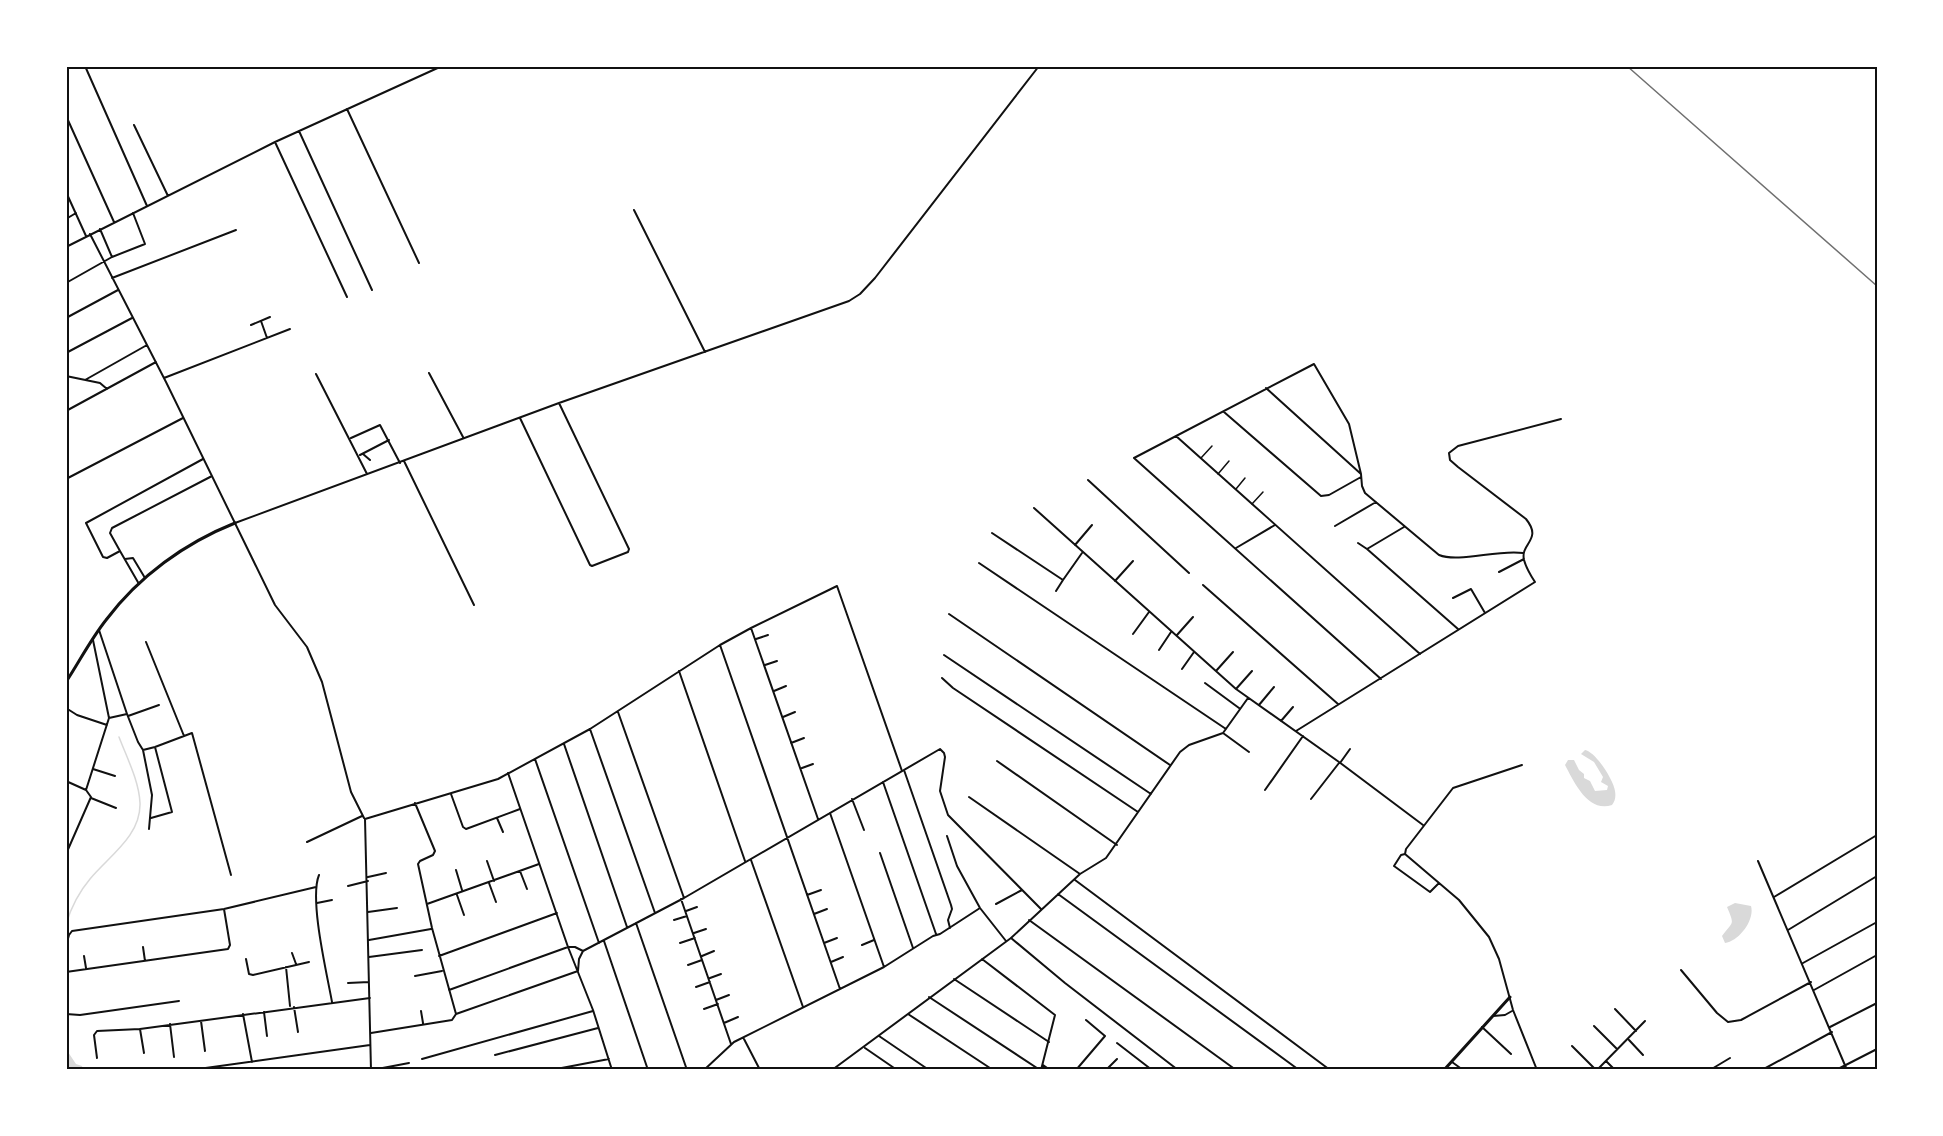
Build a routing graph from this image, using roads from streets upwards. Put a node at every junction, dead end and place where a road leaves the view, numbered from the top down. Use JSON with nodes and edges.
{"nodes":[{"id":1,"x":85,"y":66,"type":"edge"},
{"id":2,"x":442,"y":66,"type":"edge"},
{"id":3,"x":1039,"y":66,"type":"edge"},
{"id":4,"x":347,"y":109,"type":"junction"},
{"id":5,"x":67,"y":118,"type":"edge"},
{"id":6,"x":135,"y":125,"type":"dead end"},
{"id":7,"x":299,"y":131,"type":"junction"},
{"id":8,"x":275,"y":142,"type":"junction"},
{"id":9,"x":66,"y":192,"type":"edge"},
{"id":10,"x":168,"y":196,"type":"junction"},
{"id":11,"x":67,"y":199,"type":"edge"},
{"id":12,"x":147,"y":206,"type":"junction"},
{"id":13,"x":634,"y":210,"type":"dead end"},
{"id":14,"x":76,"y":213,"type":"junction"},
{"id":15,"x":133,"y":213,"type":"junction"},
{"id":16,"x":66,"y":219,"type":"edge"},
{"id":17,"x":114,"y":222,"type":"junction"},
{"id":18,"x":100,"y":229,"type":"junction"},
{"id":19,"x":236,"y":230,"type":"dead end"},
{"id":20,"x":88,"y":235,"type":"junction"},
{"id":21,"x":66,"y":247,"type":"edge"},
{"id":22,"x":112,"y":257,"type":"junction"},
{"id":23,"x":104,"y":262,"type":"junction"},
{"id":24,"x":419,"y":263,"type":"dead end"},
{"id":25,"x":112,"y":278,"type":"junction"},
{"id":26,"x":66,"y":283,"type":"edge"},
{"id":27,"x":118,"y":290,"type":"junction"},
{"id":28,"x":372,"y":290,"type":"dead end"},
{"id":29,"x":347,"y":297,"type":"dead end"},
{"id":30,"x":133,"y":317,"type":"junction"},
{"id":31,"x":270,"y":317,"type":"dead end"},
{"id":32,"x":66,"y":318,"type":"edge"},
{"id":33,"x":261,"y":321,"type":"junction"},
{"id":34,"x":251,"y":325,"type":"dead end"},
{"id":35,"x":290,"y":329,"type":"dead end"},
{"id":36,"x":267,"y":338,"type":"junction"},
{"id":37,"x":147,"y":345,"type":"junction"},
{"id":38,"x":66,"y":353,"type":"edge"},
{"id":39,"x":706,"y":353,"type":"junction"},
{"id":40,"x":156,"y":362,"type":"junction"},
{"id":41,"x":429,"y":373,"type":"dead end"},
{"id":42,"x":316,"y":374,"type":"dead end"},
{"id":43,"x":66,"y":376,"type":"edge"},
{"id":44,"x":164,"y":378,"type":"junction"},
{"id":45,"x":85,"y":380,"type":"junction"},
{"id":46,"x":1266,"y":388,"type":"junction"},
{"id":47,"x":107,"y":389,"type":"junction"},
{"id":48,"x":559,"y":403,"type":"junction"},
{"id":49,"x":66,"y":411,"type":"edge"},
{"id":50,"x":1223,"y":411,"type":"junction"},
{"id":51,"x":183,"y":418,"type":"junction"},
{"id":52,"x":520,"y":418,"type":"junction"},
{"id":53,"x":1561,"y":419,"type":"dead end"},
{"id":54,"x":1176,"y":436,"type":"junction"},
{"id":55,"x":351,"y":438,"type":"dead end"},
{"id":56,"x":463,"y":438,"type":"junction"},
{"id":57,"x":389,"y":440,"type":"junction"},
{"id":58,"x":203,"y":459,"type":"junction"},
{"id":59,"x":370,"y":460,"type":"dead end"},
{"id":60,"x":404,"y":461,"type":"junction"},
{"id":61,"x":400,"y":462,"type":"junction"},
{"id":62,"x":368,"y":474,"type":"junction"},
{"id":63,"x":1361,"y":475,"type":"junction"},
{"id":64,"x":212,"y":476,"type":"junction"},
{"id":65,"x":66,"y":479,"type":"edge"},
{"id":66,"x":1088,"y":480,"type":"dead end"},
{"id":67,"x":1376,"y":502,"type":"junction"},
{"id":68,"x":1034,"y":508,"type":"dead end"},
{"id":69,"x":236,"y":523,"type":"junction"},
{"id":70,"x":1092,"y":525,"type":"dead end"},
{"id":71,"x":1275,"y":525,"type":"junction"},
{"id":72,"x":1335,"y":526,"type":"dead end"},
{"id":73,"x":1404,"y":527,"type":"junction"},
{"id":74,"x":992,"y":532,"type":"dead end"},
{"id":75,"x":1358,"y":543,"type":"dead end"},
{"id":76,"x":1074,"y":546,"type":"junction"},
{"id":77,"x":1235,"y":549,"type":"junction"},
{"id":78,"x":1367,"y":549,"type":"junction"},
{"id":79,"x":120,"y":551,"type":"junction"},
{"id":80,"x":1082,"y":553,"type":"junction"},
{"id":81,"x":1525,"y":553,"type":"junction"},
{"id":82,"x":125,"y":559,"type":"junction"},
{"id":83,"x":1524,"y":559,"type":"junction"},
{"id":84,"x":1133,"y":561,"type":"dead end"},
{"id":85,"x":979,"y":563,"type":"dead end"},
{"id":86,"x":1499,"y":572,"type":"dead end"},
{"id":87,"x":1189,"y":573,"type":"dead end"},
{"id":88,"x":145,"y":578,"type":"junction"},
{"id":89,"x":1063,"y":580,"type":"junction"},
{"id":90,"x":1115,"y":582,"type":"junction"},
{"id":91,"x":139,"y":584,"type":"junction"},
{"id":92,"x":1203,"y":585,"type":"dead end"},
{"id":93,"x":1056,"y":591,"type":"dead end"},
{"id":94,"x":1453,"y":598,"type":"dead end"},
{"id":95,"x":474,"y":605,"type":"dead end"},
{"id":96,"x":1149,"y":612,"type":"junction"},
{"id":97,"x":949,"y":614,"type":"dead end"},
{"id":98,"x":1485,"y":614,"type":"junction"},
{"id":99,"x":1193,"y":617,"type":"dead end"},
{"id":100,"x":751,"y":627,"type":"junction"},
{"id":101,"x":1458,"y":629,"type":"junction"},
{"id":102,"x":99,"y":630,"type":"junction"},
{"id":103,"x":1171,"y":632,"type":"junction"},
{"id":104,"x":1133,"y":634,"type":"dead end"},
{"id":105,"x":768,"y":635,"type":"dead end"},
{"id":106,"x":1176,"y":636,"type":"junction"},
{"id":107,"x":93,"y":640,"type":"junction"},
{"id":108,"x":755,"y":640,"type":"junction"},
{"id":109,"x":146,"y":642,"type":"dead end"},
{"id":110,"x":720,"y":645,"type":"junction"},
{"id":111,"x":1159,"y":650,"type":"dead end"},
{"id":112,"x":1194,"y":652,"type":"junction"},
{"id":113,"x":1233,"y":652,"type":"dead end"},
{"id":114,"x":1420,"y":654,"type":"junction"},
{"id":115,"x":944,"y":655,"type":"dead end"},
{"id":116,"x":777,"y":661,"type":"dead end"},
{"id":117,"x":764,"y":665,"type":"junction"},
{"id":118,"x":1182,"y":669,"type":"dead end"},
{"id":119,"x":679,"y":671,"type":"junction"},
{"id":120,"x":1216,"y":671,"type":"junction"},
{"id":121,"x":1252,"y":671,"type":"dead end"},
{"id":122,"x":942,"y":678,"type":"dead end"},
{"id":123,"x":1381,"y":679,"type":"junction"},
{"id":124,"x":66,"y":682,"type":"edge"},
{"id":125,"x":1205,"y":683,"type":"dead end"},
{"id":126,"x":786,"y":687,"type":"dead end"},
{"id":127,"x":1274,"y":687,"type":"dead end"},
{"id":128,"x":1236,"y":689,"type":"junction"},
{"id":129,"x":773,"y":691,"type":"junction"},
{"id":130,"x":1248,"y":698,"type":"junction"},
{"id":131,"x":1339,"y":704,"type":"junction"},
{"id":132,"x":159,"y":705,"type":"dead end"},
{"id":133,"x":1259,"y":705,"type":"junction"},
{"id":134,"x":1293,"y":707,"type":"dead end"},
{"id":135,"x":66,"y":708,"type":"edge"},
{"id":136,"x":1240,"y":709,"type":"junction"},
{"id":137,"x":618,"y":712,"type":"junction"},
{"id":138,"x":795,"y":712,"type":"dead end"},
{"id":139,"x":127,"y":715,"type":"junction"},
{"id":140,"x":782,"y":717,"type":"junction"},
{"id":141,"x":109,"y":718,"type":"junction"},
{"id":142,"x":1281,"y":721,"type":"junction"},
{"id":143,"x":107,"y":725,"type":"junction"},
{"id":144,"x":590,"y":729,"type":"junction"},
{"id":145,"x":1226,"y":729,"type":"junction"},
{"id":146,"x":1296,"y":731,"type":"junction"},
{"id":147,"x":1223,"y":733,"type":"junction"},
{"id":148,"x":184,"y":736,"type":"junction"},
{"id":149,"x":1303,"y":736,"type":"junction"},
{"id":150,"x":804,"y":738,"type":"dead end"},
{"id":151,"x":791,"y":743,"type":"junction"},
{"id":152,"x":564,"y":744,"type":"junction"},
{"id":153,"x":155,"y":747,"type":"junction"},
{"id":154,"x":1350,"y":749,"type":"dead end"},
{"id":155,"x":143,"y":750,"type":"junction"},
{"id":156,"x":1249,"y":752,"type":"dead end"},
{"id":157,"x":535,"y":759,"type":"junction"},
{"id":158,"x":997,"y":761,"type":"dead end"},
{"id":159,"x":1340,"y":762,"type":"junction"},
{"id":160,"x":813,"y":764,"type":"dead end"},
{"id":161,"x":1170,"y":765,"type":"junction"},
{"id":162,"x":1522,"y":765,"type":"dead end"},
{"id":163,"x":800,"y":768,"type":"junction"},
{"id":164,"x":93,"y":769,"type":"junction"},
{"id":165,"x":903,"y":770,"type":"junction"},
{"id":166,"x":508,"y":773,"type":"junction"},
{"id":167,"x":115,"y":776,"type":"dead end"},
{"id":168,"x":66,"y":781,"type":"edge"},
{"id":169,"x":883,"y":782,"type":"junction"},
{"id":170,"x":1265,"y":790,"type":"dead end"},
{"id":171,"x":87,"y":791,"type":"junction"},
{"id":172,"x":451,"y":794,"type":"junction"},
{"id":173,"x":1151,"y":794,"type":"junction"},
{"id":174,"x":91,"y":797,"type":"junction"},
{"id":175,"x":969,"y":797,"type":"dead end"},
{"id":176,"x":852,"y":799,"type":"junction"},
{"id":177,"x":1311,"y":799,"type":"dead end"},
{"id":178,"x":415,"y":803,"type":"junction"},
{"id":179,"x":116,"y":808,"type":"dead end"},
{"id":180,"x":520,"y":809,"type":"junction"},
{"id":181,"x":1139,"y":812,"type":"junction"},
{"id":182,"x":830,"y":813,"type":"junction"},
{"id":183,"x":364,"y":817,"type":"junction"},
{"id":184,"x":151,"y":818,"type":"junction"},
{"id":185,"x":497,"y":818,"type":"junction"},
{"id":186,"x":818,"y":819,"type":"junction"},
{"id":187,"x":1423,"y":825,"type":"junction"},
{"id":188,"x":149,"y":829,"type":"dead end"},
{"id":189,"x":864,"y":830,"type":"dead end"},
{"id":190,"x":502,"y":832,"type":"dead end"},
{"id":191,"x":1877,"y":835,"type":"edge"},
{"id":192,"x":947,"y":836,"type":"dead end"},
{"id":193,"x":787,"y":837,"type":"junction"},
{"id":194,"x":307,"y":842,"type":"dead end"},
{"id":195,"x":1117,"y":845,"type":"junction"},
{"id":196,"x":880,"y":853,"type":"dead end"},
{"id":197,"x":66,"y":854,"type":"edge"},
{"id":198,"x":1405,"y":854,"type":"junction"},
{"id":199,"x":751,"y":858,"type":"junction"},
{"id":200,"x":487,"y":861,"type":"dead end"},
{"id":201,"x":1758,"y":861,"type":"dead end"},
{"id":202,"x":745,"y":862,"type":"junction"},
{"id":203,"x":539,"y":864,"type":"junction"},
{"id":204,"x":456,"y":870,"type":"dead end"},
{"id":205,"x":520,"y":871,"type":"junction"},
{"id":206,"x":386,"y":873,"type":"dead end"},
{"id":207,"x":1080,"y":874,"type":"junction"},
{"id":208,"x":231,"y":875,"type":"dead end"},
{"id":209,"x":319,"y":875,"type":"dead end"},
{"id":210,"x":1877,"y":876,"type":"edge"},
{"id":211,"x":368,"y":879,"type":"junction"},
{"id":212,"x":1074,"y":879,"type":"junction"},
{"id":213,"x":494,"y":880,"type":"junction"},
{"id":214,"x":489,"y":882,"type":"junction"},
{"id":215,"x":1439,"y":883,"type":"junction"},
{"id":216,"x":348,"y":886,"type":"dead end"},
{"id":217,"x":316,"y":887,"type":"junction"},
{"id":218,"x":527,"y":889,"type":"dead end"},
{"id":219,"x":821,"y":890,"type":"dead end"},
{"id":220,"x":1022,"y":890,"type":"junction"},
{"id":221,"x":463,"y":892,"type":"junction"},
{"id":222,"x":457,"y":894,"type":"junction"},
{"id":223,"x":1058,"y":894,"type":"junction"},
{"id":224,"x":807,"y":895,"type":"junction"},
{"id":225,"x":1774,"y":897,"type":"junction"},
{"id":226,"x":683,"y":898,"type":"junction"},
{"id":227,"x":332,"y":900,"type":"dead end"},
{"id":228,"x":496,"y":902,"type":"dead end"},
{"id":229,"x":316,"y":904,"type":"junction"},
{"id":230,"x":427,"y":904,"type":"junction"},
{"id":231,"x":996,"y":904,"type":"dead end"},
{"id":232,"x":698,"y":907,"type":"dead end"},
{"id":233,"x":397,"y":908,"type":"dead end"},
{"id":234,"x":980,"y":908,"type":"junction"},
{"id":235,"x":224,"y":909,"type":"junction"},
{"id":236,"x":827,"y":909,"type":"dead end"},
{"id":237,"x":1041,"y":909,"type":"junction"},
{"id":238,"x":686,"y":911,"type":"junction"},
{"id":239,"x":368,"y":912,"type":"junction"},
{"id":240,"x":556,"y":913,"type":"junction"},
{"id":241,"x":655,"y":913,"type":"junction"},
{"id":242,"x":814,"y":914,"type":"junction"},
{"id":243,"x":464,"y":915,"type":"dead end"},
{"id":244,"x":687,"y":916,"type":"junction"},
{"id":245,"x":674,"y":920,"type":"dead end"},
{"id":246,"x":1029,"y":920,"type":"junction"},
{"id":247,"x":1877,"y":922,"type":"edge"},
{"id":248,"x":636,"y":923,"type":"junction"},
{"id":249,"x":627,"y":927,"type":"junction"},
{"id":250,"x":432,"y":928,"type":"junction"},
{"id":251,"x":951,"y":928,"type":"junction"},
{"id":252,"x":706,"y":929,"type":"dead end"},
{"id":253,"x":1788,"y":930,"type":"junction"},
{"id":254,"x":693,"y":933,"type":"junction"},
{"id":255,"x":936,"y":934,"type":"junction"},
{"id":256,"x":695,"y":938,"type":"junction"},
{"id":257,"x":837,"y":938,"type":"dead end"},
{"id":258,"x":1011,"y":938,"type":"junction"},
{"id":259,"x":369,"y":940,"type":"junction"},
{"id":260,"x":874,"y":940,"type":"junction"},
{"id":261,"x":604,"y":941,"type":"junction"},
{"id":262,"x":1006,"y":941,"type":"junction"},
{"id":263,"x":680,"y":943,"type":"dead end"},
{"id":264,"x":824,"y":943,"type":"junction"},
{"id":265,"x":599,"y":944,"type":"junction"},
{"id":266,"x":862,"y":945,"type":"dead end"},
{"id":267,"x":66,"y":946,"type":"edge"},
{"id":268,"x":143,"y":947,"type":"dead end"},
{"id":269,"x":568,"y":947,"type":"junction"},
{"id":270,"x":913,"y":948,"type":"junction"},
{"id":271,"x":422,"y":950,"type":"dead end"},
{"id":272,"x":584,"y":951,"type":"junction"},
{"id":273,"x":714,"y":951,"type":"dead end"},
{"id":274,"x":292,"y":953,"type":"dead end"},
{"id":275,"x":1877,"y":955,"type":"edge"},
{"id":276,"x":84,"y":956,"type":"dead end"},
{"id":277,"x":439,"y":956,"type":"junction"},
{"id":278,"x":701,"y":956,"type":"junction"},
{"id":279,"x":369,"y":957,"type":"junction"},
{"id":280,"x":843,"y":957,"type":"dead end"},
{"id":281,"x":982,"y":959,"type":"junction"},
{"id":282,"x":246,"y":960,"type":"dead end"},
{"id":283,"x":703,"y":960,"type":"junction"},
{"id":284,"x":145,"y":961,"type":"junction"},
{"id":285,"x":309,"y":962,"type":"dead end"},
{"id":286,"x":831,"y":962,"type":"junction"},
{"id":287,"x":1803,"y":963,"type":"junction"},
{"id":288,"x":296,"y":965,"type":"junction"},
{"id":289,"x":688,"y":965,"type":"dead end"},
{"id":290,"x":286,"y":967,"type":"junction"},
{"id":291,"x":884,"y":967,"type":"junction"},
{"id":292,"x":87,"y":969,"type":"junction"},
{"id":293,"x":443,"y":970,"type":"junction"},
{"id":294,"x":1681,"y":970,"type":"dead end"},
{"id":295,"x":578,"y":971,"type":"junction"},
{"id":296,"x":66,"y":972,"type":"edge"},
{"id":297,"x":722,"y":974,"type":"dead end"},
{"id":298,"x":415,"y":976,"type":"dead end"},
{"id":299,"x":709,"y":978,"type":"junction"},
{"id":300,"x":954,"y":979,"type":"junction"},
{"id":301,"x":369,"y":982,"type":"junction"},
{"id":302,"x":710,"y":982,"type":"junction"},
{"id":303,"x":1811,"y":982,"type":"junction"},
{"id":304,"x":348,"y":983,"type":"dead end"},
{"id":305,"x":696,"y":987,"type":"dead end"},
{"id":306,"x":840,"y":989,"type":"junction"},
{"id":307,"x":449,"y":990,"type":"junction"},
{"id":308,"x":1814,"y":990,"type":"junction"},
{"id":309,"x":729,"y":995,"type":"dead end"},
{"id":310,"x":929,"y":997,"type":"junction"},
{"id":311,"x":370,"y":998,"type":"junction"},
{"id":312,"x":1510,"y":998,"type":"junction"},
{"id":313,"x":716,"y":1000,"type":"junction"},
{"id":314,"x":179,"y":1001,"type":"dead end"},
{"id":315,"x":332,"y":1002,"type":"junction"},
{"id":316,"x":1877,"y":1003,"type":"edge"},
{"id":317,"x":718,"y":1005,"type":"junction"},
{"id":318,"x":290,"y":1007,"type":"junction"},
{"id":319,"x":294,"y":1007,"type":"junction"},
{"id":320,"x":803,"y":1007,"type":"junction"},
{"id":321,"x":704,"y":1009,"type":"dead end"},
{"id":322,"x":1615,"y":1009,"type":"dead end"},
{"id":323,"x":593,"y":1010,"type":"junction"},
{"id":324,"x":1513,"y":1010,"type":"junction"},
{"id":325,"x":264,"y":1011,"type":"junction"},
{"id":326,"x":421,"y":1011,"type":"dead end"},
{"id":327,"x":66,"y":1014,"type":"edge"},
{"id":328,"x":243,"y":1014,"type":"junction"},
{"id":329,"x":456,"y":1014,"type":"junction"},
{"id":330,"x":907,"y":1014,"type":"junction"},
{"id":331,"x":1493,"y":1016,"type":"junction"},
{"id":332,"x":738,"y":1017,"type":"dead end"},
{"id":333,"x":200,"y":1020,"type":"junction"},
{"id":334,"x":1086,"y":1020,"type":"dead end"},
{"id":335,"x":1645,"y":1021,"type":"dead end"},
{"id":336,"x":724,"y":1023,"type":"junction"},
{"id":337,"x":170,"y":1024,"type":"junction"},
{"id":338,"x":423,"y":1024,"type":"junction"},
{"id":339,"x":1594,"y":1026,"type":"dead end"},
{"id":340,"x":1482,"y":1027,"type":"junction"},
{"id":341,"x":598,"y":1028,"type":"junction"},
{"id":342,"x":1830,"y":1028,"type":"junction"},
{"id":343,"x":140,"y":1029,"type":"junction"},
{"id":344,"x":1636,"y":1031,"type":"junction"},
{"id":345,"x":298,"y":1032,"type":"dead end"},
{"id":346,"x":1832,"y":1032,"type":"junction"},
{"id":347,"x":370,"y":1034,"type":"junction"},
{"id":348,"x":267,"y":1036,"type":"dead end"},
{"id":349,"x":879,"y":1036,"type":"junction"},
{"id":350,"x":743,"y":1038,"type":"junction"},
{"id":351,"x":1628,"y":1039,"type":"junction"},
{"id":352,"x":1049,"y":1042,"type":"junction"},
{"id":353,"x":1117,"y":1043,"type":"dead end"},
{"id":354,"x":732,"y":1044,"type":"junction"},
{"id":355,"x":370,"y":1045,"type":"junction"},
{"id":356,"x":1572,"y":1046,"type":"dead end"},
{"id":357,"x":864,"y":1047,"type":"junction"},
{"id":358,"x":1877,"y":1049,"type":"edge"},
{"id":359,"x":1617,"y":1050,"type":"junction"},
{"id":360,"x":205,"y":1051,"type":"dead end"},
{"id":361,"x":144,"y":1053,"type":"dead end"},
{"id":362,"x":1511,"y":1054,"type":"dead end"},
{"id":363,"x":495,"y":1055,"type":"dead end"},
{"id":364,"x":1643,"y":1055,"type":"dead end"},
{"id":365,"x":174,"y":1057,"type":"dead end"},
{"id":366,"x":97,"y":1058,"type":"dead end"},
{"id":367,"x":1730,"y":1058,"type":"dead end"},
{"id":368,"x":422,"y":1059,"type":"dead end"},
{"id":369,"x":609,"y":1059,"type":"junction"},
{"id":370,"x":1117,"y":1059,"type":"dead end"},
{"id":371,"x":1606,"y":1061,"type":"junction"},
{"id":372,"x":252,"y":1062,"type":"junction"},
{"id":373,"x":1452,"y":1062,"type":"junction"},
{"id":374,"x":409,"y":1063,"type":"dead end"},
{"id":375,"x":1042,"y":1065,"type":"junction"},
{"id":376,"x":1845,"y":1065,"type":"junction"},
{"id":377,"x":1079,"y":1066,"type":"junction"},
{"id":378,"x":217,"y":1068,"type":"edge"},
{"id":379,"x":759,"y":1068,"type":"dead end"},
{"id":380,"x":836,"y":1069,"type":"edge"},
{"id":381,"x":191,"y":1070,"type":"edge"},
{"id":382,"x":371,"y":1070,"type":"edge"},
{"id":383,"x":551,"y":1070,"type":"edge"},
{"id":384,"x":612,"y":1070,"type":"edge"},
{"id":385,"x":648,"y":1070,"type":"edge"},
{"id":386,"x":687,"y":1070,"type":"edge"},
{"id":387,"x":704,"y":1070,"type":"edge"},
{"id":388,"x":897,"y":1070,"type":"edge"},
{"id":389,"x":929,"y":1070,"type":"edge"},
{"id":390,"x":993,"y":1070,"type":"edge"},
{"id":391,"x":1041,"y":1070,"type":"edge"},
{"id":392,"x":1050,"y":1070,"type":"edge"},
{"id":393,"x":1076,"y":1070,"type":"edge"},
{"id":394,"x":1083,"y":1070,"type":"edge"},
{"id":395,"x":1106,"y":1070,"type":"edge"},
{"id":396,"x":1152,"y":1070,"type":"edge"},
{"id":397,"x":1178,"y":1070,"type":"edge"},
{"id":398,"x":1236,"y":1070,"type":"edge"},
{"id":399,"x":1299,"y":1070,"type":"edge"},
{"id":400,"x":1330,"y":1070,"type":"edge"},
{"id":401,"x":1444,"y":1070,"type":"edge"},
{"id":402,"x":1463,"y":1070,"type":"edge"},
{"id":403,"x":1537,"y":1070,"type":"edge"},
{"id":404,"x":1596,"y":1070,"type":"edge"},
{"id":405,"x":1615,"y":1070,"type":"edge"},
{"id":406,"x":1710,"y":1070,"type":"edge"},
{"id":407,"x":1762,"y":1070,"type":"edge"},
{"id":408,"x":1836,"y":1070,"type":"edge"},
{"id":409,"x":1847,"y":1070,"type":"edge"}],
"edges":[{"from":1,"to":12,"type":"street"},
{"from":2,"to":4,"type":"street"},
{"from":3,"to":39,"type":"street"},
{"from":4,"to":7,"type":"street"},
{"from":4,"to":24,"type":"street"},
{"from":5,"to":17,"type":"street"},
{"from":6,"to":10,"type":"street"},
{"from":7,"to":8,"type":"street"},
{"from":7,"to":28,"type":"street"},
{"from":8,"to":10,"type":"street"},
{"from":8,"to":29,"type":"street"},
{"from":9,"to":11,"type":"street"},
{"from":10,"to":12,"type":"street"},
{"from":11,"to":14,"type":"street"},
{"from":12,"to":15,"type":"street"},
{"from":13,"to":39,"type":"street"},
{"from":14,"to":16,"type":"street"},
{"from":14,"to":20,"type":"street"},
{"from":15,"to":17,"type":"street"},
{"from":15,"to":22,"type":"street"},
{"from":17,"to":18,"type":"street"},
{"from":18,"to":20,"type":"street"},
{"from":18,"to":22,"type":"street"},
{"from":19,"to":25,"type":"street"},
{"from":20,"to":21,"type":"street"},
{"from":20,"to":23,"type":"street"},
{"from":22,"to":23,"type":"street"},
{"from":23,"to":25,"type":"street"},
{"from":23,"to":26,"type":"street"},
{"from":25,"to":27,"type":"street"},
{"from":27,"to":30,"type":"street"},
{"from":27,"to":32,"type":"street"},
{"from":30,"to":37,"type":"street"},
{"from":30,"to":38,"type":"street"},
{"from":31,"to":33,"type":"street"},
{"from":33,"to":34,"type":"street"},
{"from":33,"to":36,"type":"street"},
{"from":35,"to":36,"type":"street"},
{"from":36,"to":44,"type":"street"},
{"from":37,"to":40,"type":"street"},
{"from":37,"to":45,"type":"street"},
{"from":39,"to":48,"type":"street"},
{"from":40,"to":44,"type":"street"},
{"from":40,"to":47,"type":"street"},
{"from":41,"to":56,"type":"street"},
{"from":42,"to":62,"type":"street"},
{"from":43,"to":45,"type":"street"},
{"from":44,"to":51,"type":"street"},
{"from":45,"to":47,"type":"street"},
{"from":46,"to":50,"type":"street"},
{"from":46,"to":63,"type":"street"},
{"from":46,"to":63,"type":"street"},
{"from":47,"to":49,"type":"street"},
{"from":48,"to":52,"type":"street"},
{"from":48,"to":52,"type":"street"},
{"from":50,"to":54,"type":"street"},
{"from":50,"to":63,"type":"street"},
{"from":51,"to":58,"type":"street"},
{"from":51,"to":65,"type":"street"},
{"from":52,"to":56,"type":"street"},
{"from":53,"to":81,"type":"street"},
{"from":54,"to":71,"type":"street"},
{"from":54,"to":77,"type":"street"},
{"from":55,"to":57,"type":"street"},
{"from":56,"to":60,"type":"street"},
{"from":57,"to":59,"type":"street"},
{"from":57,"to":61,"type":"street"},
{"from":58,"to":64,"type":"street"},
{"from":58,"to":79,"type":"street"},
{"from":60,"to":61,"type":"street"},
{"from":60,"to":95,"type":"street"},
{"from":61,"to":62,"type":"street"},
{"from":62,"to":69,"type":"street"},
{"from":63,"to":67,"type":"street"},
{"from":64,"to":69,"type":"street"},
{"from":64,"to":79,"type":"street"},
{"from":66,"to":87,"type":"street"},
{"from":67,"to":72,"type":"street"},
{"from":67,"to":73,"type":"street"},
{"from":68,"to":76,"type":"street"},
{"from":69,"to":88,"type":"street"},
{"from":69,"to":183,"type":"street"},
{"from":70,"to":76,"type":"street"},
{"from":71,"to":77,"type":"street"},
{"from":71,"to":114,"type":"street"},
{"from":73,"to":78,"type":"street"},
{"from":73,"to":81,"type":"street"},
{"from":74,"to":89,"type":"street"},
{"from":75,"to":78,"type":"street"},
{"from":76,"to":80,"type":"street"},
{"from":77,"to":123,"type":"street"},
{"from":78,"to":101,"type":"street"},
{"from":79,"to":82,"type":"street"},
{"from":80,"to":89,"type":"street"},
{"from":80,"to":90,"type":"street"},
{"from":81,"to":83,"type":"street"},
{"from":82,"to":88,"type":"street"},
{"from":82,"to":91,"type":"street"},
{"from":83,"to":86,"type":"street"},
{"from":83,"to":98,"type":"street"},
{"from":84,"to":90,"type":"street"},
{"from":85,"to":145,"type":"street"},
{"from":88,"to":91,"type":"street"},
{"from":89,"to":93,"type":"street"},
{"from":90,"to":96,"type":"street"},
{"from":91,"to":102,"type":"street"},
{"from":92,"to":131,"type":"street"},
{"from":94,"to":98,"type":"street"},
{"from":96,"to":103,"type":"street"},
{"from":96,"to":104,"type":"street"},
{"from":97,"to":161,"type":"street"},
{"from":98,"to":101,"type":"street"},
{"from":99,"to":106,"type":"street"},
{"from":100,"to":108,"type":"street"},
{"from":100,"to":110,"type":"street"},
{"from":100,"to":165,"type":"street"},
{"from":101,"to":114,"type":"street"},
{"from":102,"to":107,"type":"street"},
{"from":102,"to":139,"type":"street"},
{"from":103,"to":106,"type":"street"},
{"from":103,"to":111,"type":"street"},
{"from":105,"to":108,"type":"street"},
{"from":106,"to":112,"type":"street"},
{"from":107,"to":124,"type":"street"},
{"from":107,"to":141,"type":"street"},
{"from":108,"to":117,"type":"street"},
{"from":109,"to":148,"type":"street"},
{"from":110,"to":119,"type":"street"},
{"from":110,"to":193,"type":"street"},
{"from":112,"to":118,"type":"street"},
{"from":112,"to":120,"type":"street"},
{"from":113,"to":120,"type":"street"},
{"from":114,"to":123,"type":"street"},
{"from":115,"to":173,"type":"street"},
{"from":116,"to":117,"type":"street"},
{"from":117,"to":129,"type":"street"},
{"from":119,"to":137,"type":"street"},
{"from":119,"to":202,"type":"street"},
{"from":120,"to":128,"type":"street"},
{"from":121,"to":128,"type":"street"},
{"from":122,"to":181,"type":"street"},
{"from":123,"to":131,"type":"street"},
{"from":125,"to":136,"type":"street"},
{"from":126,"to":129,"type":"street"},
{"from":127,"to":133,"type":"street"},
{"from":128,"to":130,"type":"street"},
{"from":129,"to":140,"type":"street"},
{"from":130,"to":133,"type":"street"},
{"from":130,"to":136,"type":"street"},
{"from":131,"to":146,"type":"street"},
{"from":132,"to":139,"type":"street"},
{"from":133,"to":142,"type":"street"},
{"from":134,"to":142,"type":"street"},
{"from":135,"to":143,"type":"street"},
{"from":136,"to":145,"type":"street"},
{"from":137,"to":144,"type":"street"},
{"from":137,"to":226,"type":"street"},
{"from":138,"to":140,"type":"street"},
{"from":139,"to":141,"type":"street"},
{"from":139,"to":155,"type":"street"},
{"from":140,"to":151,"type":"street"},
{"from":141,"to":143,"type":"street"},
{"from":142,"to":146,"type":"street"},
{"from":143,"to":164,"type":"street"},
{"from":144,"to":152,"type":"street"},
{"from":144,"to":241,"type":"street"},
{"from":145,"to":147,"type":"street"},
{"from":146,"to":149,"type":"street"},
{"from":147,"to":156,"type":"street"},
{"from":147,"to":161,"type":"street"},
{"from":148,"to":153,"type":"street"},
{"from":148,"to":208,"type":"street"},
{"from":149,"to":159,"type":"street"},
{"from":149,"to":170,"type":"street"},
{"from":150,"to":151,"type":"street"},
{"from":151,"to":163,"type":"street"},
{"from":152,"to":157,"type":"street"},
{"from":152,"to":249,"type":"street"},
{"from":153,"to":155,"type":"street"},
{"from":153,"to":184,"type":"street"},
{"from":154,"to":159,"type":"street"},
{"from":155,"to":184,"type":"street"},
{"from":157,"to":166,"type":"street"},
{"from":157,"to":265,"type":"street"},
{"from":158,"to":195,"type":"street"},
{"from":159,"to":177,"type":"street"},
{"from":159,"to":187,"type":"street"},
{"from":160,"to":163,"type":"street"},
{"from":161,"to":173,"type":"street"},
{"from":162,"to":187,"type":"street"},
{"from":163,"to":186,"type":"street"},
{"from":164,"to":167,"type":"street"},
{"from":164,"to":171,"type":"street"},
{"from":165,"to":169,"type":"street"},
{"from":165,"to":220,"type":"street"},
{"from":165,"to":251,"type":"street"},
{"from":166,"to":172,"type":"street"},
{"from":166,"to":180,"type":"street"},
{"from":168,"to":171,"type":"street"},
{"from":169,"to":176,"type":"street"},
{"from":169,"to":255,"type":"street"},
{"from":171,"to":174,"type":"street"},
{"from":172,"to":178,"type":"street"},
{"from":172,"to":185,"type":"street"},
{"from":173,"to":181,"type":"street"},
{"from":174,"to":179,"type":"street"},
{"from":174,"to":197,"type":"street"},
{"from":175,"to":207,"type":"street"},
{"from":176,"to":182,"type":"street"},
{"from":176,"to":189,"type":"street"},
{"from":178,"to":183,"type":"street"},
{"from":178,"to":230,"type":"street"},
{"from":180,"to":185,"type":"street"},
{"from":180,"to":203,"type":"street"},
{"from":181,"to":195,"type":"street"},
{"from":182,"to":186,"type":"street"},
{"from":182,"to":260,"type":"street"},
{"from":183,"to":194,"type":"street"},
{"from":183,"to":211,"type":"street"},
{"from":184,"to":188,"type":"street"},
{"from":185,"to":190,"type":"street"},
{"from":186,"to":193,"type":"street"},
{"from":187,"to":198,"type":"street"},
{"from":191,"to":225,"type":"street"},
{"from":192,"to":234,"type":"street"},
{"from":193,"to":199,"type":"street"},
{"from":193,"to":224,"type":"street"},
{"from":195,"to":207,"type":"street"},
{"from":196,"to":270,"type":"street"},
{"from":198,"to":215,"type":"street"},
{"from":198,"to":215,"type":"street"},
{"from":199,"to":202,"type":"street"},
{"from":199,"to":320,"type":"street"},
{"from":200,"to":213,"type":"street"},
{"from":201,"to":225,"type":"street"},
{"from":202,"to":226,"type":"street"},
{"from":203,"to":205,"type":"street"},
{"from":203,"to":240,"type":"street"},
{"from":204,"to":221,"type":"street"},
{"from":205,"to":213,"type":"street"},
{"from":205,"to":218,"type":"street"},
{"from":206,"to":211,"type":"street"},
{"from":207,"to":212,"type":"street"},
{"from":209,"to":217,"type":"street"},
{"from":210,"to":253,"type":"street"},
{"from":211,"to":216,"type":"street"},
{"from":211,"to":239,"type":"street"},
{"from":212,"to":223,"type":"street"},
{"from":212,"to":400,"type":"street"},
{"from":213,"to":214,"type":"street"},
{"from":214,"to":221,"type":"street"},
{"from":214,"to":228,"type":"street"},
{"from":215,"to":312,"type":"street"},
{"from":217,"to":229,"type":"street"},
{"from":217,"to":235,"type":"street"},
{"from":219,"to":224,"type":"street"},
{"from":220,"to":231,"type":"street"},
{"from":220,"to":237,"type":"street"},
{"from":221,"to":222,"type":"street"},
{"from":222,"to":230,"type":"street"},
{"from":222,"to":243,"type":"street"},
{"from":223,"to":237,"type":"street"},
{"from":223,"to":399,"type":"street"},
{"from":224,"to":242,"type":"street"},
{"from":225,"to":253,"type":"street"},
{"from":226,"to":238,"type":"street"},
{"from":226,"to":241,"type":"street"},
{"from":227,"to":229,"type":"street"},
{"from":229,"to":315,"type":"street"},
{"from":230,"to":250,"type":"street"},
{"from":232,"to":238,"type":"street"},
{"from":233,"to":239,"type":"street"},
{"from":234,"to":251,"type":"street"},
{"from":234,"to":262,"type":"street"},
{"from":235,"to":267,"type":"street"},
{"from":235,"to":284,"type":"street"},
{"from":236,"to":242,"type":"street"},
{"from":237,"to":246,"type":"street"},
{"from":238,"to":244,"type":"street"},
{"from":239,"to":259,"type":"street"},
{"from":240,"to":269,"type":"street"},
{"from":240,"to":277,"type":"street"},
{"from":241,"to":248,"type":"street"},
{"from":242,"to":264,"type":"street"},
{"from":244,"to":245,"type":"street"},
{"from":244,"to":254,"type":"street"},
{"from":246,"to":258,"type":"street"},
{"from":246,"to":398,"type":"street"},
{"from":247,"to":287,"type":"street"},
{"from":248,"to":249,"type":"street"},
{"from":248,"to":386,"type":"street"},
{"from":249,"to":261,"type":"street"},
{"from":250,"to":259,"type":"street"},
{"from":250,"to":277,"type":"street"},
{"from":251,"to":255,"type":"street"},
{"from":252,"to":254,"type":"street"},
{"from":253,"to":287,"type":"street"},
{"from":254,"to":256,"type":"street"},
{"from":255,"to":270,"type":"street"},
{"from":256,"to":263,"type":"street"},
{"from":256,"to":278,"type":"street"},
{"from":257,"to":264,"type":"street"},
{"from":258,"to":262,"type":"street"},
{"from":258,"to":397,"type":"street"},
{"from":259,"to":279,"type":"street"},
{"from":260,"to":266,"type":"street"},
{"from":260,"to":291,"type":"street"},
{"from":261,"to":265,"type":"street"},
{"from":261,"to":385,"type":"street"},
{"from":262,"to":281,"type":"street"},
{"from":264,"to":286,"type":"street"},
{"from":265,"to":272,"type":"street"},
{"from":268,"to":284,"type":"street"},
{"from":269,"to":272,"type":"street"},
{"from":269,"to":295,"type":"street"},
{"from":269,"to":307,"type":"street"},
{"from":270,"to":291,"type":"street"},
{"from":271,"to":279,"type":"street"},
{"from":272,"to":295,"type":"street"},
{"from":273,"to":278,"type":"street"},
{"from":274,"to":288,"type":"street"},
{"from":275,"to":308,"type":"street"},
{"from":276,"to":292,"type":"street"},
{"from":277,"to":293,"type":"street"},
{"from":278,"to":283,"type":"street"},
{"from":279,"to":301,"type":"street"},
{"from":280,"to":286,"type":"street"},
{"from":281,"to":300,"type":"street"},
{"from":281,"to":352,"type":"street"},
{"from":282,"to":290,"type":"street"},
{"from":283,"to":289,"type":"street"},
{"from":283,"to":299,"type":"street"},
{"from":284,"to":292,"type":"street"},
{"from":285,"to":288,"type":"street"},
{"from":286,"to":306,"type":"street"},
{"from":287,"to":303,"type":"street"},
{"from":288,"to":290,"type":"street"},
{"from":290,"to":318,"type":"street"},
{"from":291,"to":306,"type":"street"},
{"from":292,"to":296,"type":"street"},
{"from":293,"to":298,"type":"street"},
{"from":293,"to":307,"type":"street"},
{"from":294,"to":303,"type":"street"},
{"from":295,"to":323,"type":"street"},
{"from":295,"to":329,"type":"street"},
{"from":297,"to":299,"type":"street"},
{"from":299,"to":302,"type":"street"},
{"from":300,"to":310,"type":"street"},
{"from":300,"to":352,"type":"street"},
{"from":301,"to":304,"type":"street"},
{"from":301,"to":311,"type":"street"},
{"from":302,"to":305,"type":"street"},
{"from":302,"to":313,"type":"street"},
{"from":303,"to":308,"type":"street"},
{"from":306,"to":320,"type":"street"},
{"from":307,"to":329,"type":"street"},
{"from":308,"to":342,"type":"street"},
{"from":309,"to":313,"type":"street"},
{"from":310,"to":330,"type":"street"},
{"from":310,"to":391,"type":"street"},
{"from":311,"to":315,"type":"street"},
{"from":311,"to":347,"type":"street"},
{"from":312,"to":324,"type":"street"},
{"from":312,"to":331,"type":"street"},
{"from":313,"to":317,"type":"street"},
{"from":314,"to":327,"type":"street"},
{"from":315,"to":319,"type":"street"},
{"from":316,"to":342,"type":"street"},
{"from":317,"to":321,"type":"street"},
{"from":317,"to":336,"type":"street"},
{"from":318,"to":319,"type":"street"},
{"from":318,"to":325,"type":"street"},
{"from":319,"to":345,"type":"street"},
{"from":320,"to":350,"type":"street"},
{"from":322,"to":344,"type":"street"},
{"from":323,"to":341,"type":"street"},
{"from":323,"to":368,"type":"street"},
{"from":324,"to":331,"type":"street"},
{"from":324,"to":403,"type":"street"},
{"from":325,"to":328,"type":"street"},
{"from":325,"to":348,"type":"street"},
{"from":326,"to":338,"type":"street"},
{"from":328,"to":333,"type":"street"},
{"from":328,"to":372,"type":"street"},
{"from":329,"to":338,"type":"street"},
{"from":330,"to":349,"type":"street"},
{"from":330,"to":390,"type":"street"},
{"from":331,"to":340,"type":"street"},
{"from":332,"to":336,"type":"street"},
{"from":333,"to":337,"type":"street"},
{"from":333,"to":360,"type":"street"},
{"from":334,"to":377,"type":"street"},
{"from":335,"to":344,"type":"street"},
{"from":336,"to":354,"type":"street"},
{"from":337,"to":343,"type":"street"},
{"from":337,"to":365,"type":"street"},
{"from":338,"to":347,"type":"street"},
{"from":339,"to":359,"type":"street"},
{"from":340,"to":362,"type":"street"},
{"from":340,"to":373,"type":"street"},
{"from":341,"to":363,"type":"street"},
{"from":341,"to":369,"type":"street"},
{"from":342,"to":346,"type":"street"},
{"from":343,"to":361,"type":"street"},
{"from":343,"to":366,"type":"street"},
{"from":344,"to":351,"type":"street"},
{"from":346,"to":376,"type":"street"},
{"from":346,"to":407,"type":"street"},
{"from":347,"to":355,"type":"street"},
{"from":349,"to":357,"type":"street"},
{"from":349,"to":389,"type":"street"},
{"from":350,"to":354,"type":"street"},
{"from":350,"to":379,"type":"street"},
{"from":351,"to":359,"type":"street"},
{"from":351,"to":364,"type":"street"},
{"from":352,"to":375,"type":"street"},
{"from":353,"to":396,"type":"street"},
{"from":354,"to":387,"type":"street"},
{"from":355,"to":372,"type":"street"},
{"from":355,"to":382,"type":"street"},
{"from":356,"to":404,"type":"street"},
{"from":357,"to":380,"type":"street"},
{"from":357,"to":388,"type":"street"},
{"from":358,"to":376,"type":"street"},
{"from":359,"to":371,"type":"street"},
{"from":367,"to":406,"type":"street"},
{"from":369,"to":383,"type":"street"},
{"from":369,"to":384,"type":"street"},
{"from":370,"to":395,"type":"street"},
{"from":371,"to":404,"type":"street"},
{"from":371,"to":405,"type":"street"},
{"from":372,"to":378,"type":"street"},
{"from":373,"to":401,"type":"street"},
{"from":373,"to":402,"type":"street"},
{"from":374,"to":382,"type":"street"},
{"from":375,"to":391,"type":"street"},
{"from":375,"to":392,"type":"street"},
{"from":376,"to":408,"type":"street"},
{"from":376,"to":409,"type":"street"},
{"from":377,"to":393,"type":"street"},
{"from":377,"to":394,"type":"street"},
{"from":378,"to":381,"type":"street"}]}
